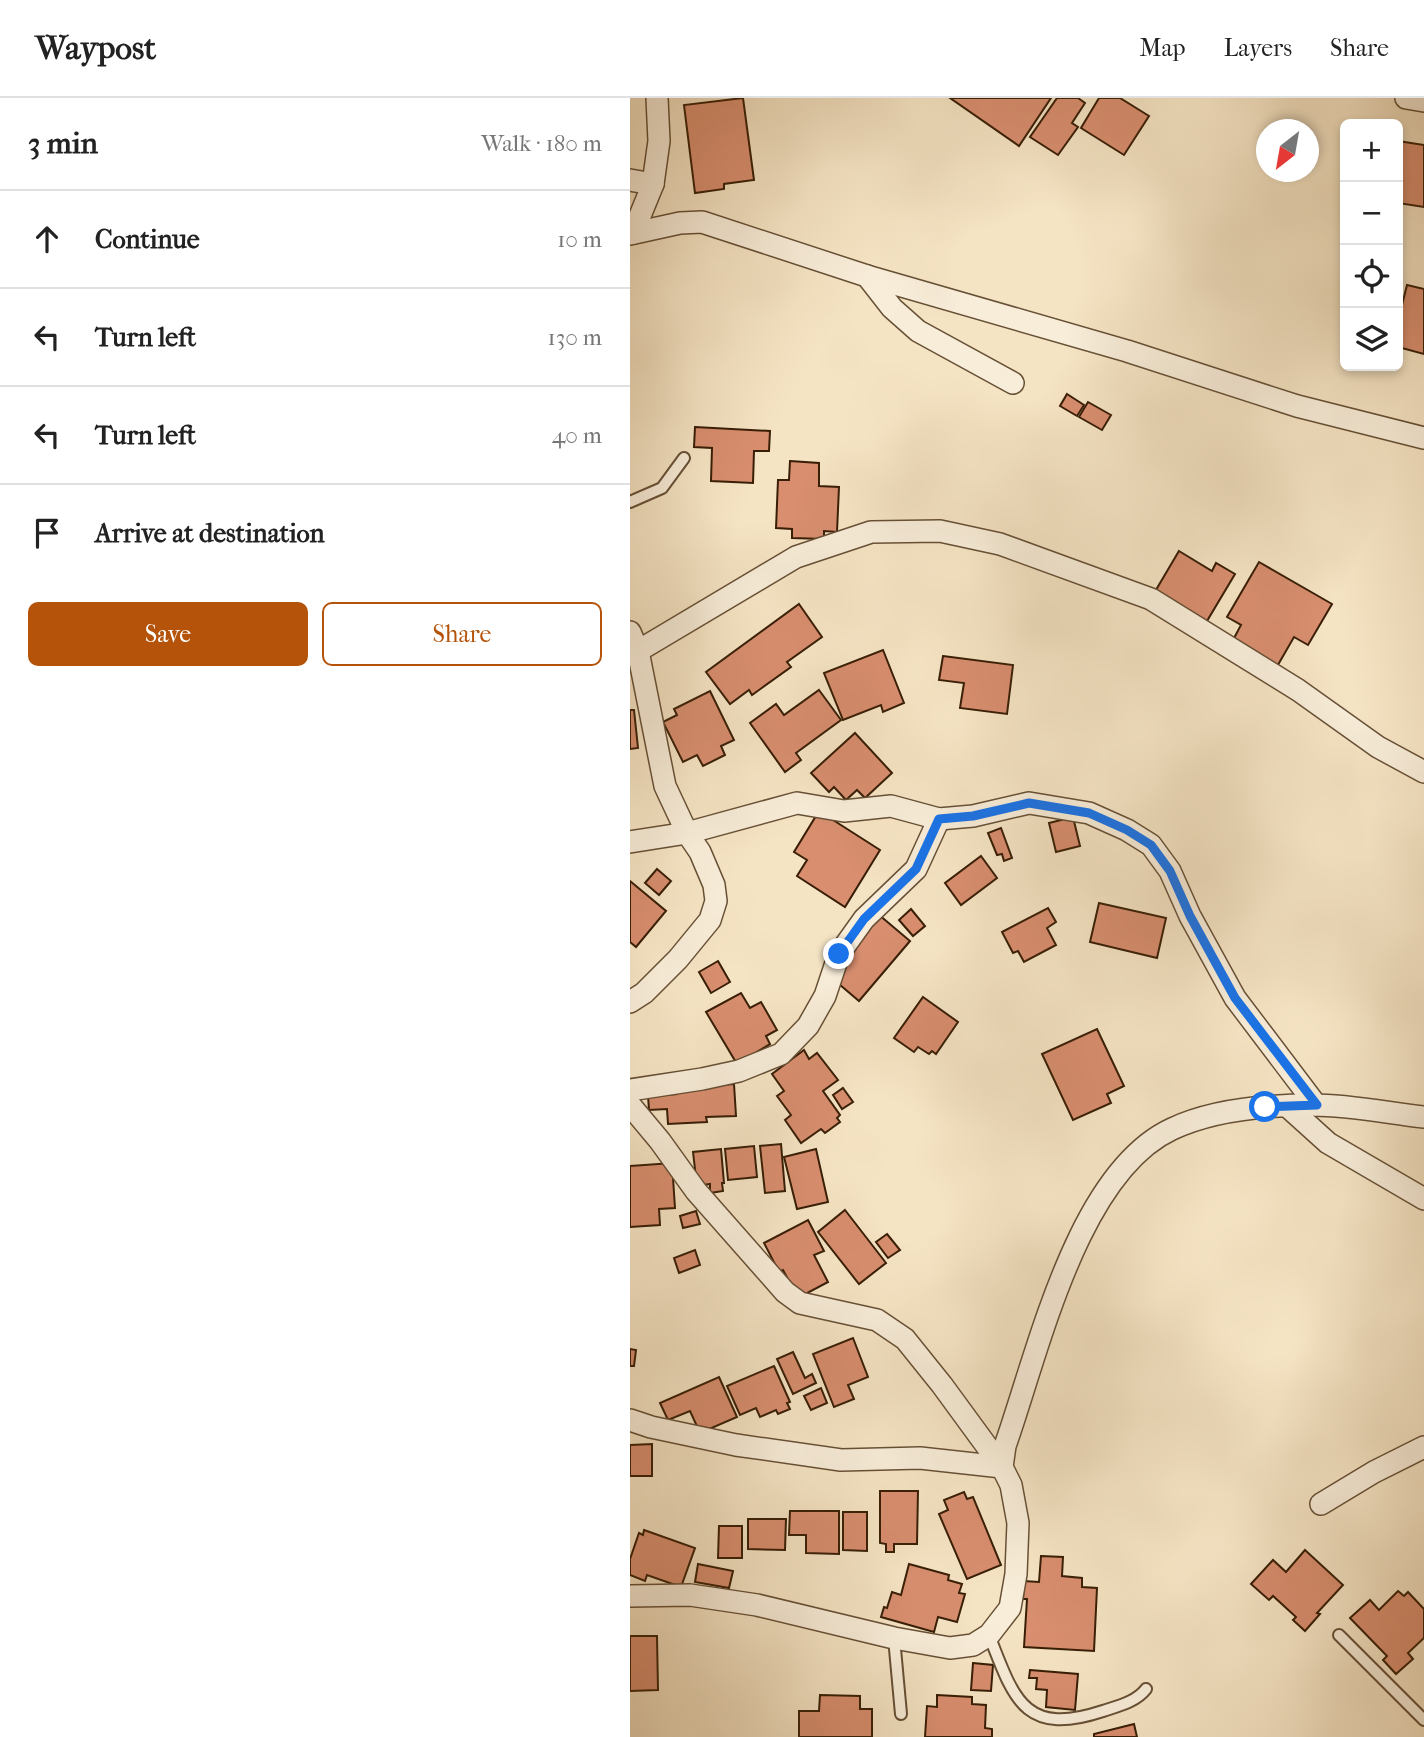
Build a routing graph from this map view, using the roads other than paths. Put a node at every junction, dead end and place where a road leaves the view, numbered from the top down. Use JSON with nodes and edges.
{"nodes":[{"id":1,"x":657,"y":98,"type":"edge"},
{"id":2,"x":1406,"y":98,"type":"edge"},
{"id":3,"x":1424,"y":101,"type":"edge"},
{"id":4,"x":630,"y":180,"type":"edge"},
{"id":5,"x":653,"y":184,"type":"junction"},
{"id":6,"x":631,"y":234,"type":"edge"},
{"id":7,"x":867,"y":276,"type":"junction"},
{"id":8,"x":1013,"y":383,"type":"dead end"},
{"id":9,"x":1424,"y":438,"type":"edge"},
{"id":10,"x":684,"y":458,"type":"dead end"},
{"id":11,"x":630,"y":502,"type":"edge"},
{"id":12,"x":634,"y":641,"type":"edge"},
{"id":13,"x":1424,"y":772,"type":"edge"},
{"id":14,"x":939,"y":819,"type":"junction"},
{"id":15,"x":687,"y":832,"type":"junction"},
{"id":16,"x":630,"y":842,"type":"edge"},
{"id":17,"x":630,"y":1002,"type":"edge"},
{"id":18,"x":630,"y":1090,"type":"edge"},
{"id":19,"x":630,"y":1105,"type":"edge"},
{"id":20,"x":1317,"y":1105,"type":"junction"},
{"id":21,"x":1287,"y":1106,"type":"junction"},
{"id":22,"x":1424,"y":1117,"type":"edge"},
{"id":23,"x":1424,"y":1199,"type":"edge"},
{"id":24,"x":630,"y":1420,"type":"edge"},
{"id":25,"x":1424,"y":1447,"type":"edge"},
{"id":26,"x":1002,"y":1468,"type":"junction"},
{"id":27,"x":1321,"y":1504,"type":"dead end"},
{"id":28,"x":630,"y":1596,"type":"edge"},
{"id":29,"x":989,"y":1635,"type":"junction"},
{"id":30,"x":1339,"y":1635,"type":"dead end"},
{"id":31,"x":894,"y":1638,"type":"junction"},
{"id":32,"x":1146,"y":1689,"type":"dead end"},
{"id":33,"x":901,"y":1714,"type":"dead end"},
{"id":34,"x":1424,"y":1720,"type":"edge"}],
"edges":[{"from":1,"to":5,"type":"street"},
{"from":2,"to":3,"type":"street"},
{"from":4,"to":5,"type":"street"},
{"from":5,"to":6,"type":"street"},
{"from":6,"to":7,"type":"street"},
{"from":7,"to":8,"type":"street"},
{"from":7,"to":9,"type":"street"},
{"from":10,"to":11,"type":"lane"},
{"from":12,"to":13,"type":"street"},
{"from":12,"to":15,"type":"street"},
{"from":14,"to":15,"type":"street"},
{"from":14,"to":18,"type":"street"},
{"from":14,"to":20,"type":"street"},
{"from":15,"to":16,"type":"street"},
{"from":15,"to":17,"type":"street"},
{"from":19,"to":26,"type":"street"},
{"from":20,"to":21,"type":"street"},
{"from":20,"to":22,"type":"street"},
{"from":21,"to":23,"type":"street"},
{"from":21,"to":26,"type":"street"},
{"from":24,"to":26,"type":"street"},
{"from":25,"to":27,"type":"street"},
{"from":26,"to":29,"type":"street"},
{"from":28,"to":31,"type":"street"},
{"from":29,"to":31,"type":"street"},
{"from":29,"to":32,"type":"lane"},
{"from":30,"to":34,"type":"lane"},
{"from":31,"to":33,"type":"lane"}]}
